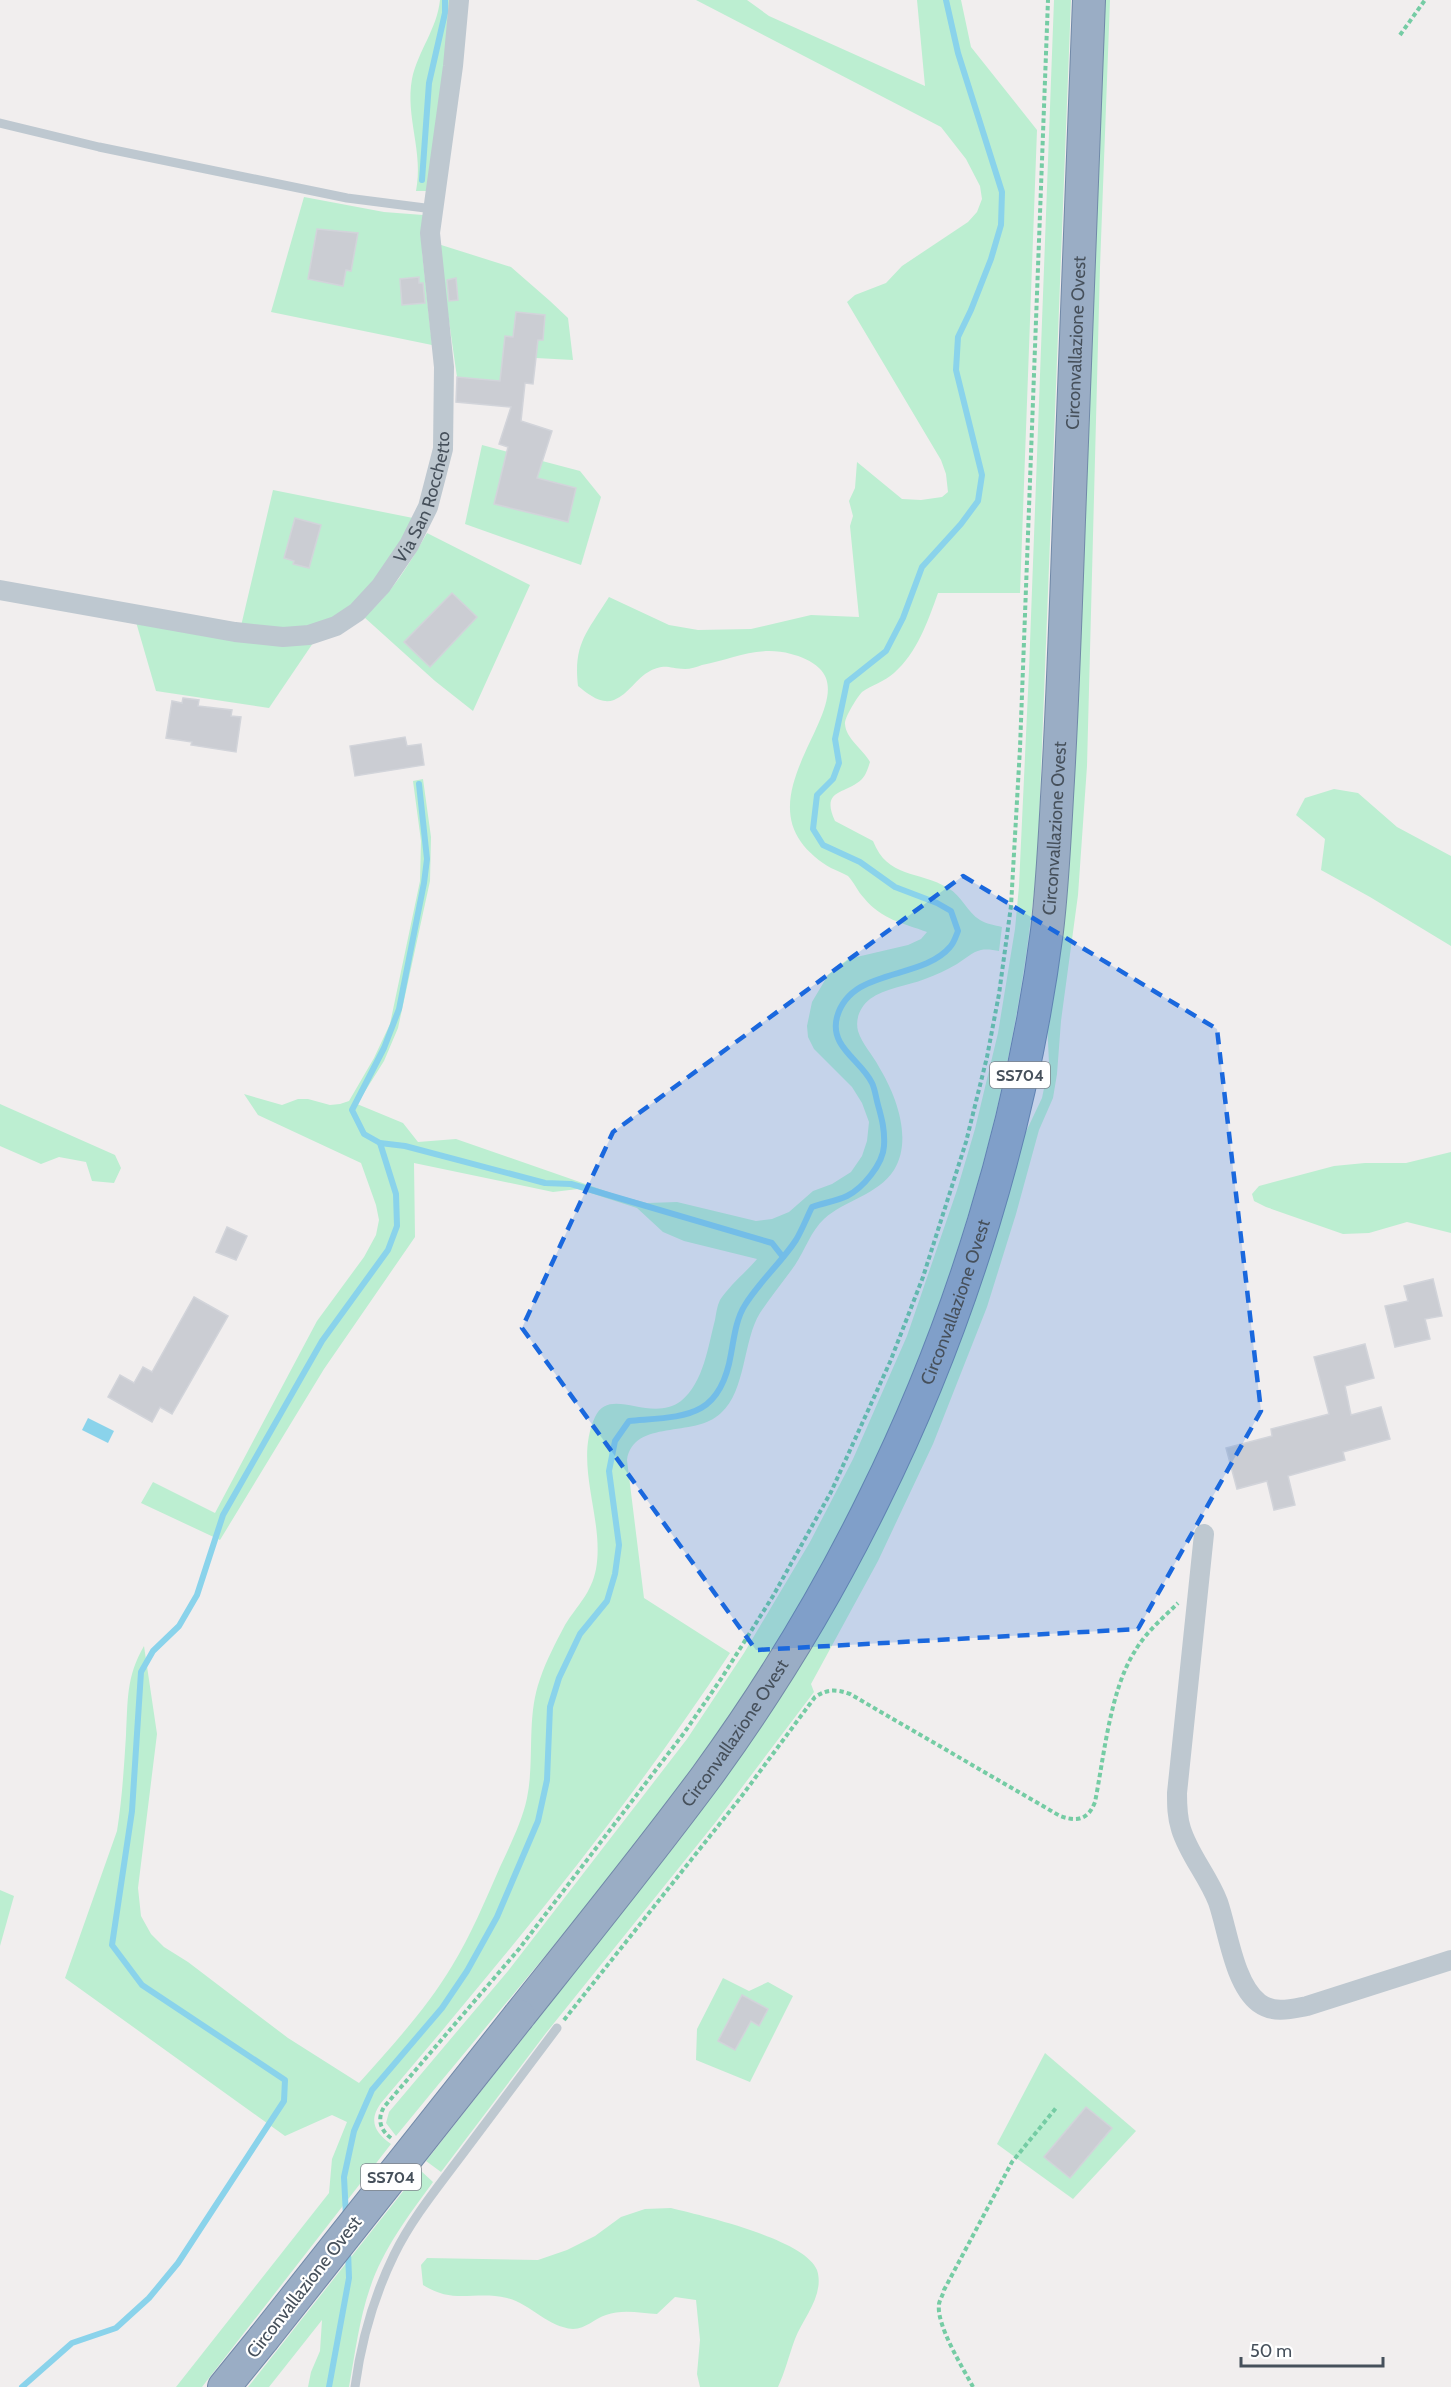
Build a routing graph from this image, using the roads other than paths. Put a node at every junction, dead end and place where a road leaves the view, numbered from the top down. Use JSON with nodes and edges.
{"nodes":[{"id":1,"x":459,"y":0,"type":"edge"},
{"id":2,"x":1089,"y":0,"type":"edge"},
{"id":3,"x":0,"y":123,"type":"edge"},
{"id":4,"x":433,"y":209,"type":"junction"},
{"id":5,"x":0,"y":590,"type":"edge"},
{"id":6,"x":1204,"y":1534,"type":"dead end"},
{"id":7,"x":1451,"y":1960,"type":"edge"},
{"id":8,"x":558,"y":2028,"type":"road end"},
{"id":9,"x":224,"y":2387,"type":"edge"},
{"id":10,"x":355,"y":2387,"type":"edge"}],
"edges":[{"from":1,"to":4,"type":"street","name":"Via San Rocchetto"},
{"from":2,"to":9,"type":"highway","name":"Circonvallazione Ovest","number":"SS704","bridge":true},
{"from":3,"to":4,"type":"lane"},
{"from":4,"to":5,"type":"street","name":"Via San Rocchetto"},
{"from":6,"to":7,"type":"street"},
{"from":8,"to":10,"type":"lane"}]}
